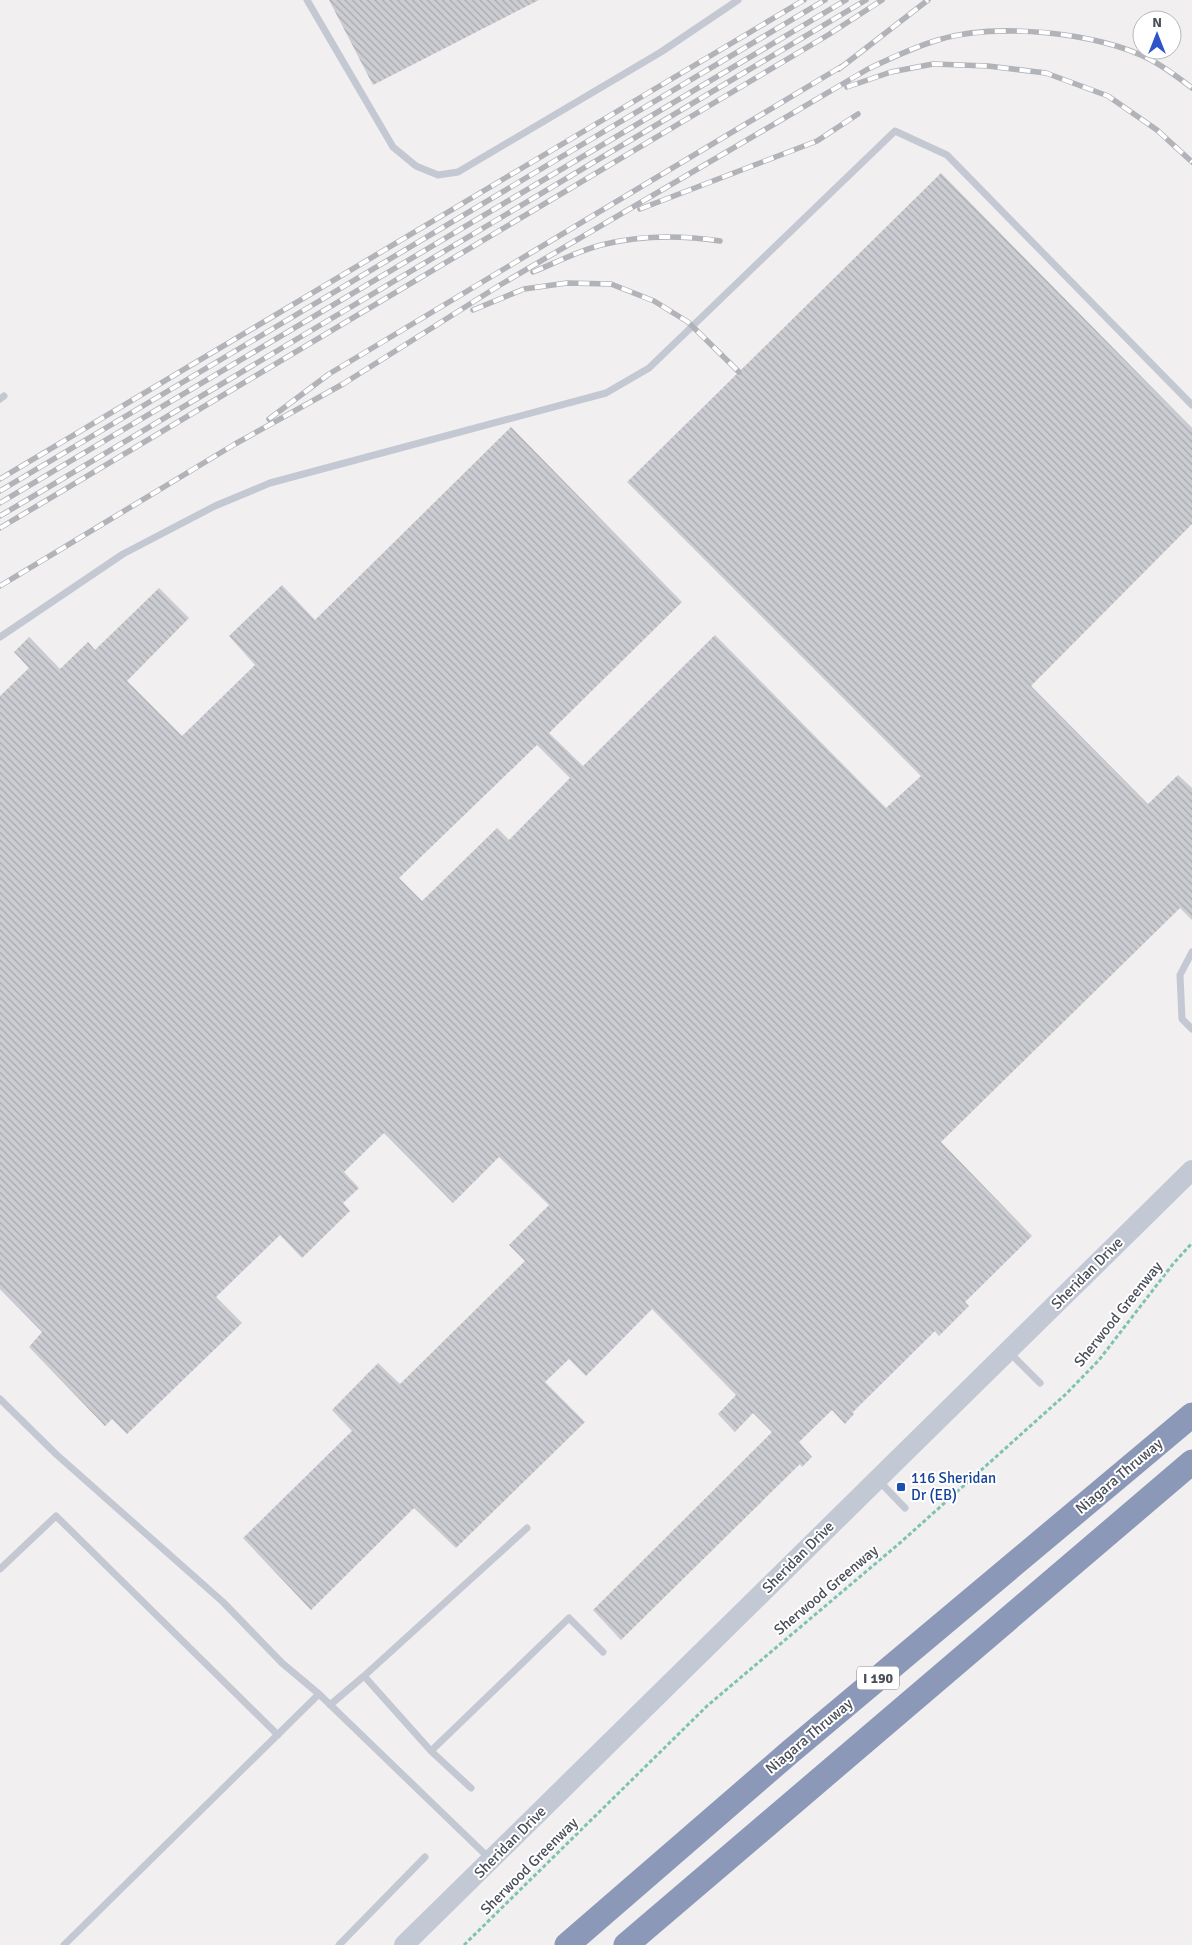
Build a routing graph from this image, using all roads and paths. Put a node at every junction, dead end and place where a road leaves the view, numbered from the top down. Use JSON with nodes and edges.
{"nodes":[{"id":1,"x":308,"y":0,"type":"edge"},
{"id":2,"x":738,"y":0,"type":"edge"},
{"id":3,"x":1192,"y":405,"type":"edge"},
{"id":4,"x":0,"y":637,"type":"edge"},
{"id":5,"x":1192,"y":952,"type":"edge"},
{"id":6,"x":1192,"y":1030,"type":"edge"},
{"id":7,"x":1192,"y":1170,"type":"edge"},
{"id":8,"x":1192,"y":1244,"type":"edge"},
{"id":9,"x":1008,"y":1351,"type":"junction"},
{"id":10,"x":1040,"y":1383,"type":"dead end"},
{"id":11,"x":0,"y":1399,"type":"edge"},
{"id":12,"x":1192,"y":1415,"type":"edge"},
{"id":13,"x":1192,"y":1462,"type":"edge"},
{"id":14,"x":878,"y":1479,"type":"junction"},
{"id":15,"x":904,"y":1508,"type":"dead end"},
{"id":16,"x":527,"y":1528,"type":"dead end"},
{"id":17,"x":0,"y":1570,"type":"edge"},
{"id":18,"x":603,"y":1652,"type":"dead end"},
{"id":19,"x":364,"y":1676,"type":"junction"},
{"id":20,"x":319,"y":1694,"type":"junction"},
{"id":21,"x":330,"y":1706,"type":"junction"},
{"id":22,"x":278,"y":1735,"type":"junction"},
{"id":23,"x":431,"y":1751,"type":"junction"},
{"id":24,"x":471,"y":1788,"type":"dead end"},
{"id":25,"x":425,"y":1857,"type":"dead end"},
{"id":26,"x":491,"y":1860,"type":"junction"},
{"id":27,"x":64,"y":1945,"type":"edge"},
{"id":28,"x":339,"y":1945,"type":"edge"},
{"id":29,"x":404,"y":1945,"type":"edge"},
{"id":30,"x":464,"y":1945,"type":"edge"},
{"id":31,"x":567,"y":1945,"type":"edge"},
{"id":32,"x":626,"y":1945,"type":"edge"}],
"edges":[{"from":1,"to":2,"type":"lane"},
{"from":3,"to":4,"type":"lane"},
{"from":5,"to":6,"type":"lane"},
{"from":7,"to":9,"type":"main road","name":"Sheridan Drive"},
{"from":8,"to":30,"type":"path","name":"Sherwood Greenway"},
{"from":9,"to":10,"type":"lane"},
{"from":9,"to":14,"type":"main road","name":"Sheridan Drive"},
{"from":11,"to":20,"type":"lane"},
{"from":12,"to":31,"type":"highway","name":"Niagara Thruway","number":"I 190"},
{"from":13,"to":32,"type":"highway","number":"I 190"},
{"from":14,"to":15,"type":"lane"},
{"from":14,"to":26,"type":"main road","name":"Sheridan Drive"},
{"from":16,"to":19,"type":"lane"},
{"from":17,"to":22,"type":"lane"},
{"from":18,"to":23,"type":"lane"},
{"from":19,"to":21,"type":"lane"},
{"from":19,"to":23,"type":"lane"},
{"from":20,"to":21,"type":"lane"},
{"from":20,"to":22,"type":"lane"},
{"from":21,"to":26,"type":"lane"},
{"from":22,"to":27,"type":"lane"},
{"from":23,"to":24,"type":"lane"},
{"from":25,"to":28,"type":"lane"},
{"from":26,"to":29,"type":"main road","name":"Sheridan Drive"}]}
